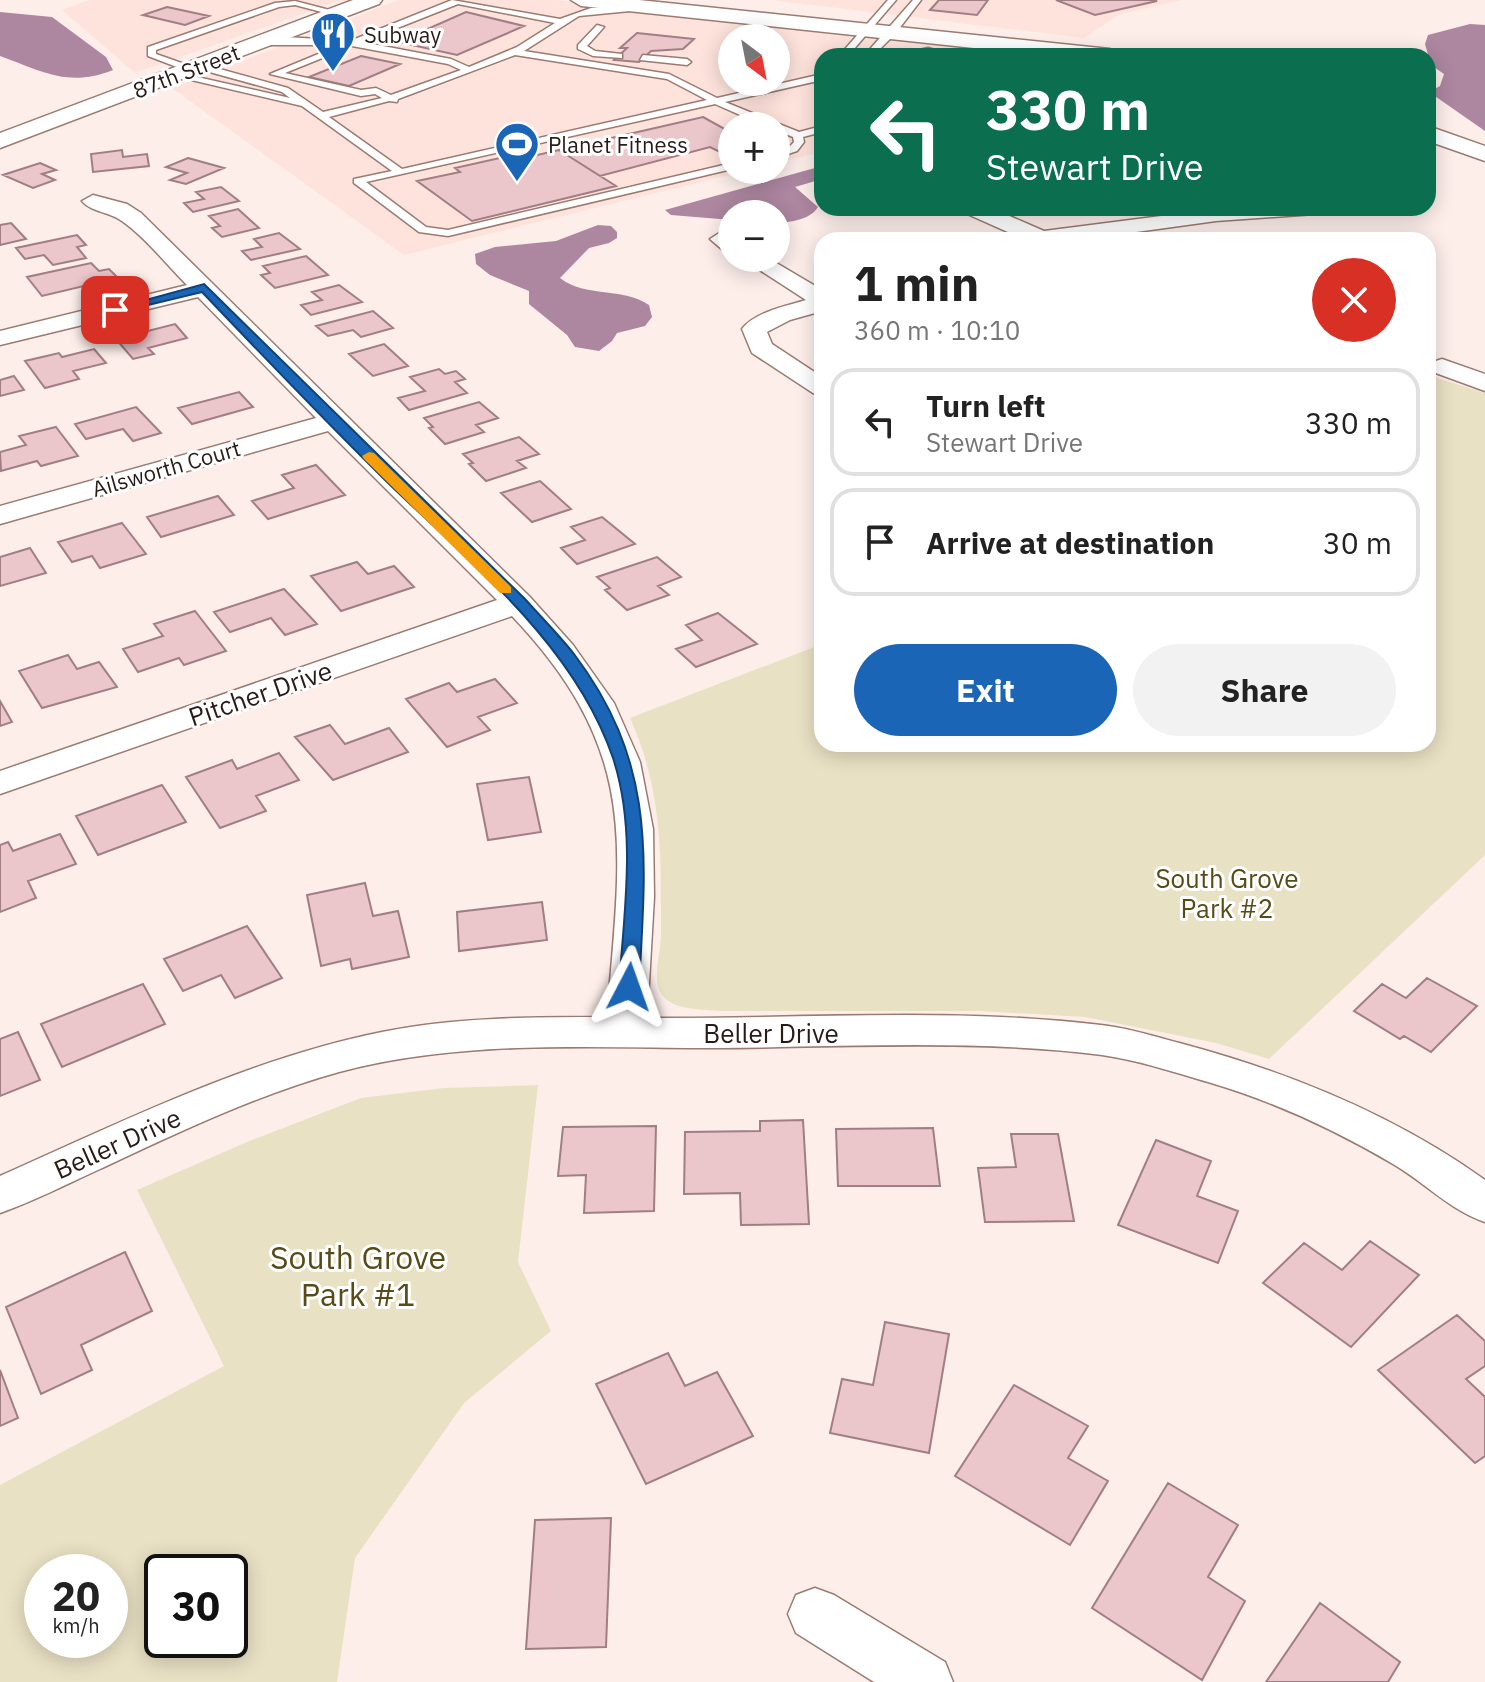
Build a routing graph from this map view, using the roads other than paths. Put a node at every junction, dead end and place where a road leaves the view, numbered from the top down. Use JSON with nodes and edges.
{"nodes":[{"id":1,"x":262,"y":0,"type":"edge"},
{"id":2,"x":372,"y":0,"type":"edge"},
{"id":3,"x":663,"y":0,"type":"edge"},
{"id":4,"x":892,"y":0,"type":"edge"},
{"id":5,"x":917,"y":0,"type":"edge"},
{"id":6,"x":300,"y":2,"type":"edge"},
{"id":7,"x":278,"y":5,"type":"junction"},
{"id":8,"x":572,"y":11,"type":"edge"},
{"id":9,"x":337,"y":13,"type":"junction"},
{"id":10,"x":868,"y":25,"type":"junction"},
{"id":11,"x":600,"y":27,"type":"dead end"},
{"id":12,"x":896,"y":27,"type":"junction"},
{"id":13,"x":259,"y":43,"type":"junction"},
{"id":14,"x":350,"y":44,"type":"junction"},
{"id":15,"x":849,"y":48,"type":"edge"},
{"id":16,"x":876,"y":48,"type":"edge"},
{"id":17,"x":986,"y":48,"type":"edge"},
{"id":18,"x":1088,"y":48,"type":"edge"},
{"id":19,"x":514,"y":52,"type":"junction"},
{"id":20,"x":619,"y":56,"type":"dead end"},
{"id":21,"x":643,"y":58,"type":"dead end"},
{"id":22,"x":687,"y":62,"type":"dead end"},
{"id":23,"x":188,"y":70,"type":"junction"},
{"id":24,"x":467,"y":70,"type":"junction"},
{"id":25,"x":814,"y":78,"type":"edge"},
{"id":26,"x":394,"y":100,"type":"junction"},
{"id":27,"x":716,"y":101,"type":"junction"},
{"id":28,"x":305,"y":104,"type":"junction"},
{"id":29,"x":324,"y":115,"type":"junction"},
{"id":30,"x":814,"y":131,"type":"edge"},
{"id":31,"x":798,"y":135,"type":"junction"},
{"id":32,"x":1436,"y":139,"type":"edge"},
{"id":33,"x":0,"y":141,"type":"edge"},
{"id":34,"x":790,"y":150,"type":"edge"},
{"id":35,"x":1485,"y":154,"type":"edge"},
{"id":36,"x":718,"y":169,"type":"edge"},
{"id":37,"x":400,"y":172,"type":"junction"},
{"id":38,"x":93,"y":201,"type":"dead end"},
{"id":39,"x":989,"y":216,"type":"edge"},
{"id":40,"x":1170,"y":216,"type":"edge"},
{"id":41,"x":1187,"y":216,"type":"edge"},
{"id":42,"x":1021,"y":232,"type":"edge"},
{"id":43,"x":1099,"y":232,"type":"edge"},
{"id":44,"x":1215,"y":232,"type":"edge"},
{"id":45,"x":774,"y":272,"type":"edge"},
{"id":46,"x":204,"y":288,"type":"junction"},
{"id":47,"x":814,"y":297,"type":"edge"},
{"id":48,"x":814,"y":305,"type":"edge"},
{"id":49,"x":0,"y":338,"type":"edge"},
{"id":50,"x":1442,"y":367,"type":"dead end"},
{"id":51,"x":814,"y":383,"type":"edge"},
{"id":52,"x":1485,"y":383,"type":"edge"},
{"id":53,"x":333,"y":421,"type":"junction"},
{"id":54,"x":0,"y":515,"type":"edge"},
{"id":55,"x":519,"y":603,"type":"junction"},
{"id":56,"x":0,"y":783,"type":"edge"},
{"id":57,"x":626,"y":1033,"type":"junction"},
{"id":58,"x":0,"y":1195,"type":"edge"},
{"id":59,"x":1485,"y":1204,"type":"edge"},
{"id":60,"x":815,"y":1614,"type":"dead end"},
{"id":61,"x":925,"y":1682,"type":"edge"}],
"edges":[{"from":1,"to":7,"type":"lane"},
{"from":2,"to":9,"type":"main road","name":"87th Street"},
{"from":3,"to":10,"type":"main road"},
{"from":4,"to":10,"type":"lane"},
{"from":5,"to":12,"type":"lane"},
{"from":6,"to":7,"type":"lane"},
{"from":6,"to":9,"type":"lane"},
{"from":7,"to":23,"type":"lane"},
{"from":8,"to":10,"type":"main road"},
{"from":8,"to":14,"type":"lane"},
{"from":8,"to":19,"type":"lane"},
{"from":9,"to":13,"type":"main road","name":"87th Street"},
{"from":10,"to":12,"type":"main road"},
{"from":10,"to":15,"type":"lane"},
{"from":11,"to":20,"type":"lane"},
{"from":12,"to":16,"type":"lane"},
{"from":12,"to":17,"type":"main road"},
{"from":12,"to":18,"type":"main road"},
{"from":13,"to":14,"type":"lane"},
{"from":13,"to":23,"type":"main road","name":"87th Street"},
{"from":14,"to":24,"type":"lane"},
{"from":14,"to":26,"type":"lane"},
{"from":19,"to":24,"type":"lane"},
{"from":19,"to":27,"type":"lane"},
{"from":21,"to":22,"type":"lane"},
{"from":23,"to":28,"type":"lane"},
{"from":23,"to":28,"type":"lane"},
{"from":23,"to":33,"type":"main road","name":"87th Street"},
{"from":24,"to":26,"type":"lane"},
{"from":25,"to":27,"type":"lane"},
{"from":26,"to":29,"type":"lane"},
{"from":27,"to":31,"type":"lane"},
{"from":27,"to":37,"type":"lane"},
{"from":28,"to":29,"type":"lane"},
{"from":29,"to":37,"type":"lane"},
{"from":30,"to":31,"type":"lane"},
{"from":31,"to":34,"type":"lane"},
{"from":32,"to":35,"type":"main road"},
{"from":36,"to":37,"type":"lane"},
{"from":38,"to":46,"type":"street"},
{"from":39,"to":42,"type":"street"},
{"from":40,"to":43,"type":"street"},
{"from":41,"to":44,"type":"street"},
{"from":45,"to":47,"type":"street"},
{"from":46,"to":49,"type":"street"},
{"from":46,"to":53,"type":"street"},
{"from":48,"to":51,"type":"street"},
{"from":50,"to":52,"type":"street"},
{"from":53,"to":54,"type":"street","name":"Ailsworth Court"},
{"from":53,"to":55,"type":"street"},
{"from":55,"to":56,"type":"street","name":"Pitcher Drive"},
{"from":55,"to":57,"type":"street"},
{"from":57,"to":58,"type":"street","name":"Beller Drive"},
{"from":57,"to":59,"type":"street","name":"Beller Drive"},
{"from":60,"to":61,"type":"street"}]}
